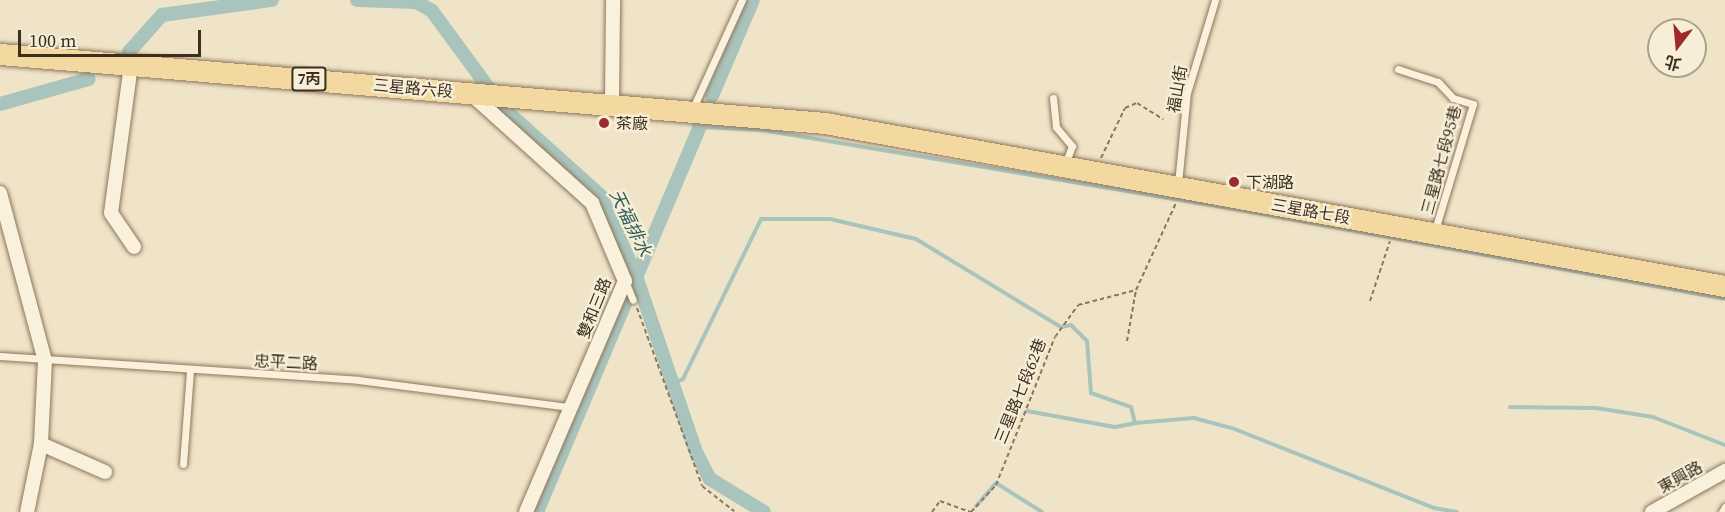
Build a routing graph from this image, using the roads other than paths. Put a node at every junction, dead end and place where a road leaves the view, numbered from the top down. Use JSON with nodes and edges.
{"nodes":[{"id":1,"x":613,"y":0,"type":"edge"},
{"id":2,"x":742,"y":0,"type":"edge"},
{"id":3,"x":1215,"y":0,"type":"edge"},
{"id":4,"x":0,"y":54,"type":"edge"},
{"id":5,"x":123,"y":64,"type":"junction"},
{"id":6,"x":1398,"y":69,"type":"dead end"},
{"id":7,"x":469,"y":92,"type":"junction"},
{"id":8,"x":1053,"y":98,"type":"dead end"},
{"id":9,"x":612,"y":102,"type":"junction"},
{"id":10,"x":703,"y":110,"type":"junction"},
{"id":11,"x":825,"y":123,"type":"joint"},
{"id":12,"x":1064,"y":166,"type":"junction"},
{"id":13,"x":1181,"y":187,"type":"junction"},
{"id":14,"x":0,"y":193,"type":"edge"},
{"id":15,"x":1434,"y":232,"type":"junction"},
{"id":16,"x":134,"y":247,"type":"dead end"},
{"id":17,"x":627,"y":285,"type":"junction"},
{"id":18,"x":1725,"y":286,"type":"edge"},
{"id":19,"x":633,"y":300,"type":"road end"},
{"id":20,"x":0,"y":356,"type":"edge"},
{"id":21,"x":45,"y":361,"type":"junction"},
{"id":22,"x":190,"y":370,"type":"junction"},
{"id":23,"x":570,"y":407,"type":"junction"},
{"id":24,"x":41,"y":444,"type":"junction"},
{"id":25,"x":183,"y":464,"type":"dead end"},
{"id":26,"x":1725,"y":471,"type":"edge"},
{"id":27,"x":105,"y":472,"type":"dead end"},
{"id":28,"x":1725,"y":507,"type":"edge"},
{"id":29,"x":27,"y":512,"type":"edge"},
{"id":30,"x":526,"y":512,"type":"edge"},
{"id":31,"x":1652,"y":512,"type":"edge"},
{"id":32,"x":1722,"y":512,"type":"edge"}],
"edges":[{"from":1,"to":9,"type":"street"},
{"from":2,"to":10,"type":"lane"},
{"from":3,"to":13,"type":"lane","name":"福山街"},
{"from":4,"to":5,"type":"main road","name":"三星路六段","number":"7丙"},
{"from":5,"to":7,"type":"main road","name":"三星路六段","number":"7丙"},
{"from":5,"to":16,"type":"street"},
{"from":6,"to":15,"type":"lane","name":"三星路七段95巷"},
{"from":7,"to":9,"type":"main road","name":"三星路六段","number":"7丙"},
{"from":7,"to":17,"type":"street","name":"雙和三路"},
{"from":8,"to":12,"type":"lane"},
{"from":9,"to":10,"type":"main road","name":"三星路六段","number":"7丙"},
{"from":10,"to":11,"type":"main road","name":"三星路六段","number":"7丙"},
{"from":11,"to":12,"type":"main road","name":"三星路七段","number":"7丙"},
{"from":12,"to":13,"type":"main road","name":"三星路七段","number":"7丙"},
{"from":13,"to":15,"type":"main road","name":"三星路七段","number":"7丙"},
{"from":14,"to":21,"type":"street"},
{"from":15,"to":18,"type":"main road","name":"三星路七段","number":"7丙"},
{"from":17,"to":19,"type":"lane"},
{"from":17,"to":23,"type":"street","name":"雙和三路"},
{"from":20,"to":21,"type":"lane","name":"忠平二路"},
{"from":21,"to":22,"type":"lane","name":"忠平二路"},
{"from":21,"to":24,"type":"street"},
{"from":22,"to":23,"type":"lane","name":"忠平二路"},
{"from":22,"to":25,"type":"lane"},
{"from":23,"to":30,"type":"street","name":"雙和三路"},
{"from":24,"to":27,"type":"street"},
{"from":24,"to":29,"type":"street"},
{"from":26,"to":31,"type":"street","name":"東興路"},
{"from":28,"to":32,"type":"lane"}]}
